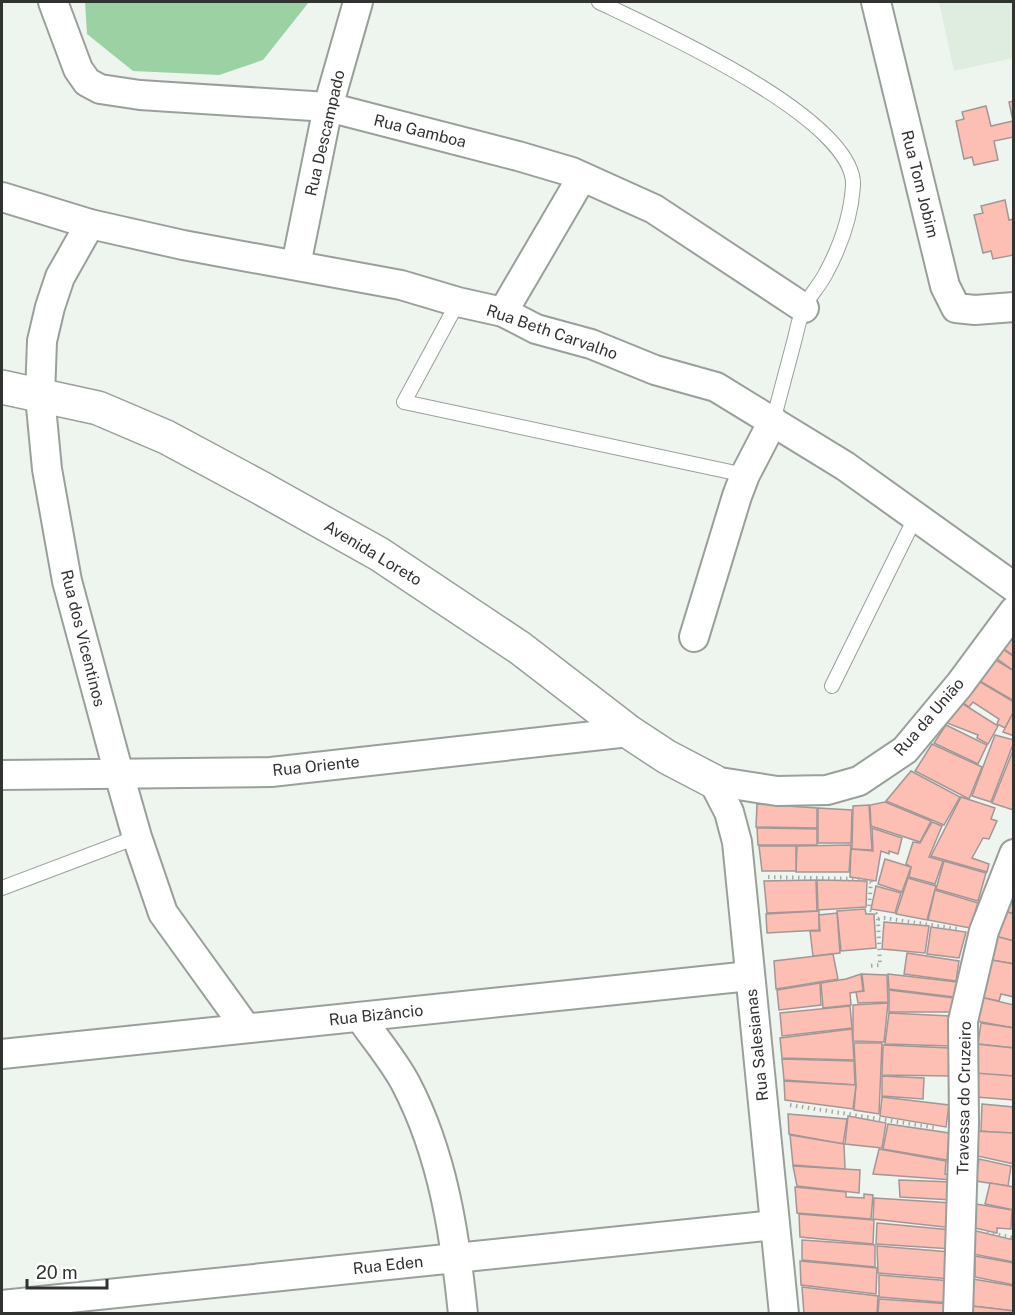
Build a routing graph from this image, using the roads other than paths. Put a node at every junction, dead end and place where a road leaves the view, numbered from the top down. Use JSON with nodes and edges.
{"nodes":[{"id":1,"x":53,"y":2,"type":"edge"},
{"id":2,"x":358,"y":2,"type":"edge"},
{"id":3,"x":599,"y":2,"type":"edge"},
{"id":4,"x":876,"y":2,"type":"edge"},
{"id":5,"x":328,"y":107,"type":"junction"},
{"id":6,"x":582,"y":177,"type":"junction"},
{"id":7,"x":2,"y":197,"type":"edge"},
{"id":8,"x":90,"y":224,"type":"junction"},
{"id":9,"x":296,"y":265,"type":"junction"},
{"id":10,"x":458,"y":302,"type":"junction"},
{"id":11,"x":1014,"y":307,"type":"edge"},
{"id":12,"x":804,"y":308,"type":"junction"},
{"id":13,"x":503,"y":312,"type":"junction"},
{"id":14,"x":2,"y":387,"type":"edge"},
{"id":15,"x":40,"y":396,"type":"junction"},
{"id":16,"x":773,"y":421,"type":"junction"},
{"id":17,"x":745,"y":476,"type":"junction"},
{"id":18,"x":916,"y":516,"type":"junction"},
{"id":19,"x":1014,"y":587,"type":"edge"},
{"id":20,"x":1014,"y":611,"type":"edge"},
{"id":21,"x":694,"y":637,"type":"dead end"},
{"id":22,"x":832,"y":686,"type":"dead end"},
{"id":23,"x":629,"y":732,"type":"junction"},
{"id":24,"x":118,"y":774,"type":"junction"},
{"id":25,"x":2,"y":775,"type":"edge"},
{"id":26,"x":713,"y":781,"type":"junction"},
{"id":27,"x":137,"y":837,"type":"junction"},
{"id":28,"x":1014,"y":854,"type":"edge"},
{"id":29,"x":2,"y":888,"type":"edge"},
{"id":30,"x":750,"y":976,"type":"junction"},
{"id":31,"x":360,"y":1017,"type":"junction"},
{"id":32,"x":246,"y":1028,"type":"junction"},
{"id":33,"x":2,"y":1054,"type":"edge"},
{"id":34,"x":775,"y":1225,"type":"junction"},
{"id":35,"x":458,"y":1258,"type":"junction"},
{"id":36,"x":2,"y":1305,"type":"edge"},
{"id":37,"x":463,"y":1314,"type":"edge"},
{"id":38,"x":784,"y":1314,"type":"edge"},
{"id":39,"x":958,"y":1314,"type":"edge"}],
"edges":[{"from":1,"to":5,"type":"street","name":"Rua Gamboa"},
{"from":2,"to":5,"type":"street","name":"Rua Descampado"},
{"from":3,"to":12,"type":"lane"},
{"from":4,"to":11,"type":"street","name":"Rua Tom Jobim"},
{"from":5,"to":6,"type":"street","name":"Rua Gamboa"},
{"from":5,"to":9,"type":"street","name":"Rua Descampado"},
{"from":6,"to":12,"type":"street","name":"Rua Gamboa"},
{"from":6,"to":13,"type":"street"},
{"from":7,"to":8,"type":"street","name":"Rua Beth Carvalho"},
{"from":8,"to":9,"type":"street","name":"Rua Beth Carvalho"},
{"from":8,"to":15,"type":"street","name":"Rua dos Vicentinos"},
{"from":9,"to":10,"type":"street","name":"Rua Beth Carvalho"},
{"from":10,"to":13,"type":"street","name":"Rua Beth Carvalho"},
{"from":10,"to":17,"type":"lane"},
{"from":12,"to":16,"type":"lane"},
{"from":13,"to":16,"type":"street","name":"Rua Beth Carvalho"},
{"from":14,"to":15,"type":"street","name":"Avenida Loreto"},
{"from":15,"to":23,"type":"street","name":"Avenida Loreto"},
{"from":15,"to":24,"type":"street","name":"Rua dos Vicentinos"},
{"from":16,"to":17,"type":"street"},
{"from":16,"to":18,"type":"street","name":"Rua Beth Carvalho"},
{"from":17,"to":21,"type":"street"},
{"from":18,"to":19,"type":"street","name":"Rua Beth Carvalho"},
{"from":18,"to":22,"type":"lane"},
{"from":20,"to":26,"type":"street","name":"Rua da União"},
{"from":23,"to":24,"type":"street","name":"Rua Oriente"},
{"from":23,"to":26,"type":"street","name":"Avenida Loreto"},
{"from":24,"to":25,"type":"street","name":"Rua Oriente"},
{"from":24,"to":27,"type":"street","name":"Rua dos Vicentinos"},
{"from":26,"to":30,"type":"street","name":"Rua Salesianas"},
{"from":27,"to":29,"type":"lane"},
{"from":27,"to":32,"type":"street","name":"Rua dos Vicentinos"},
{"from":28,"to":39,"type":"street","name":"Travessa do Cruzeiro"},
{"from":30,"to":31,"type":"street","name":"Rua Bizâncio"},
{"from":30,"to":34,"type":"street","name":"Rua Salesianas"},
{"from":31,"to":32,"type":"street","name":"Rua Bizâncio"},
{"from":31,"to":35,"type":"street"},
{"from":32,"to":33,"type":"street","name":"Rua Bizâncio"},
{"from":34,"to":35,"type":"street","name":"Rua Eden"},
{"from":34,"to":38,"type":"street","name":"Rua Salesianas"},
{"from":35,"to":36,"type":"street","name":"Rua Eden"},
{"from":35,"to":37,"type":"street"}]}
